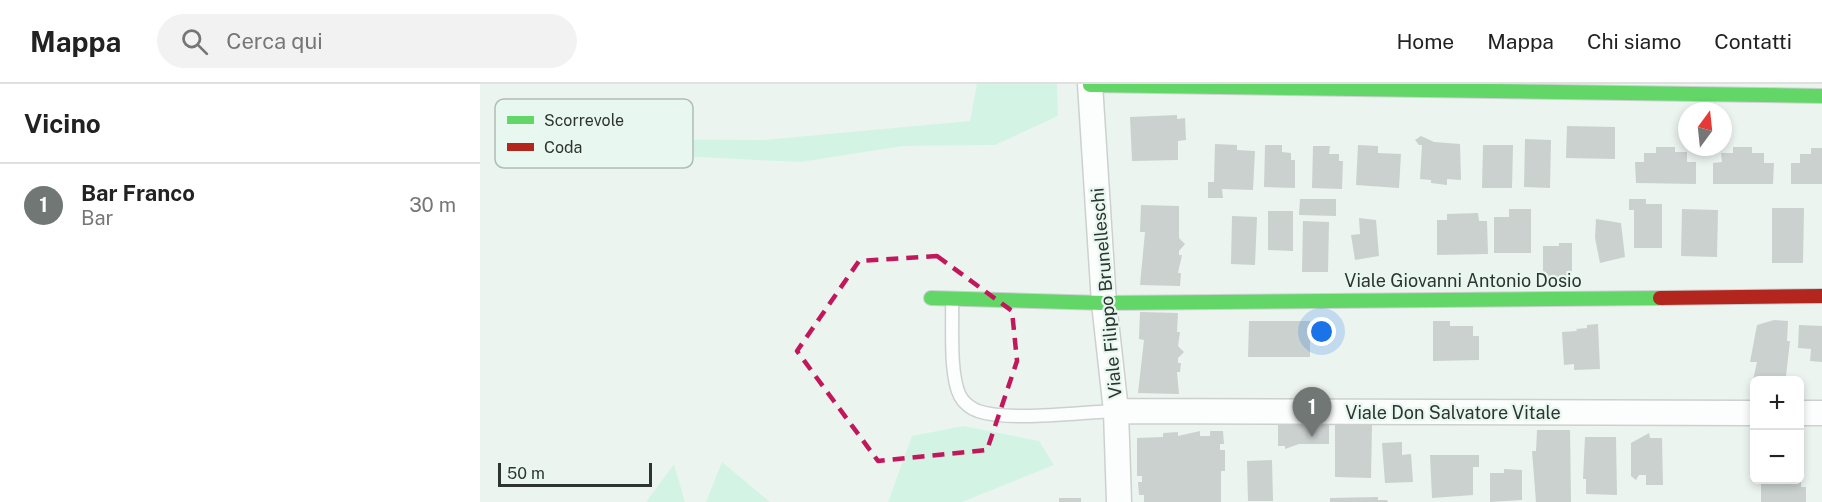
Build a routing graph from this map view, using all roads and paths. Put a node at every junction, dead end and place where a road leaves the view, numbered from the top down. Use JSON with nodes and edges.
{"nodes":[{"id":1,"x":1090,"y":85,"type":"edge"},
{"id":2,"x":1822,"y":96,"type":"edge"},
{"id":3,"x":1822,"y":296,"type":"edge"},
{"id":4,"x":931,"y":298,"type":"dead end"},
{"id":5,"x":952,"y":298,"type":"junction"},
{"id":6,"x":1104,"y":303,"type":"junction"},
{"id":7,"x":1116,"y":411,"type":"junction"},
{"id":8,"x":1750,"y":413,"type":"edge"},
{"id":9,"x":1804,"y":413,"type":"edge"},
{"id":10,"x":1822,"y":413,"type":"edge"},
{"id":11,"x":1119,"y":502,"type":"edge"}],
"edges":[{"from":1,"to":2,"type":"street"},
{"from":1,"to":6,"type":"street","name":"Viale Filippo Brunelleschi"},
{"from":3,"to":6,"type":"street","name":"Viale Giovanni Antonio Dosio"},
{"from":4,"to":5,"type":"street","name":"Viale Giovanni Antonio Dosio"},
{"from":5,"to":6,"type":"street","name":"Viale Giovanni Antonio Dosio"},
{"from":5,"to":7,"type":"lane"},
{"from":6,"to":7,"type":"street","name":"Viale Filippo Brunelleschi"},
{"from":7,"to":8,"type":"street","name":"Viale Don Salvatore Vitale"},
{"from":7,"to":11,"type":"street","name":"Viale Filippo Brunelleschi"},
{"from":9,"to":10,"type":"street"}]}
